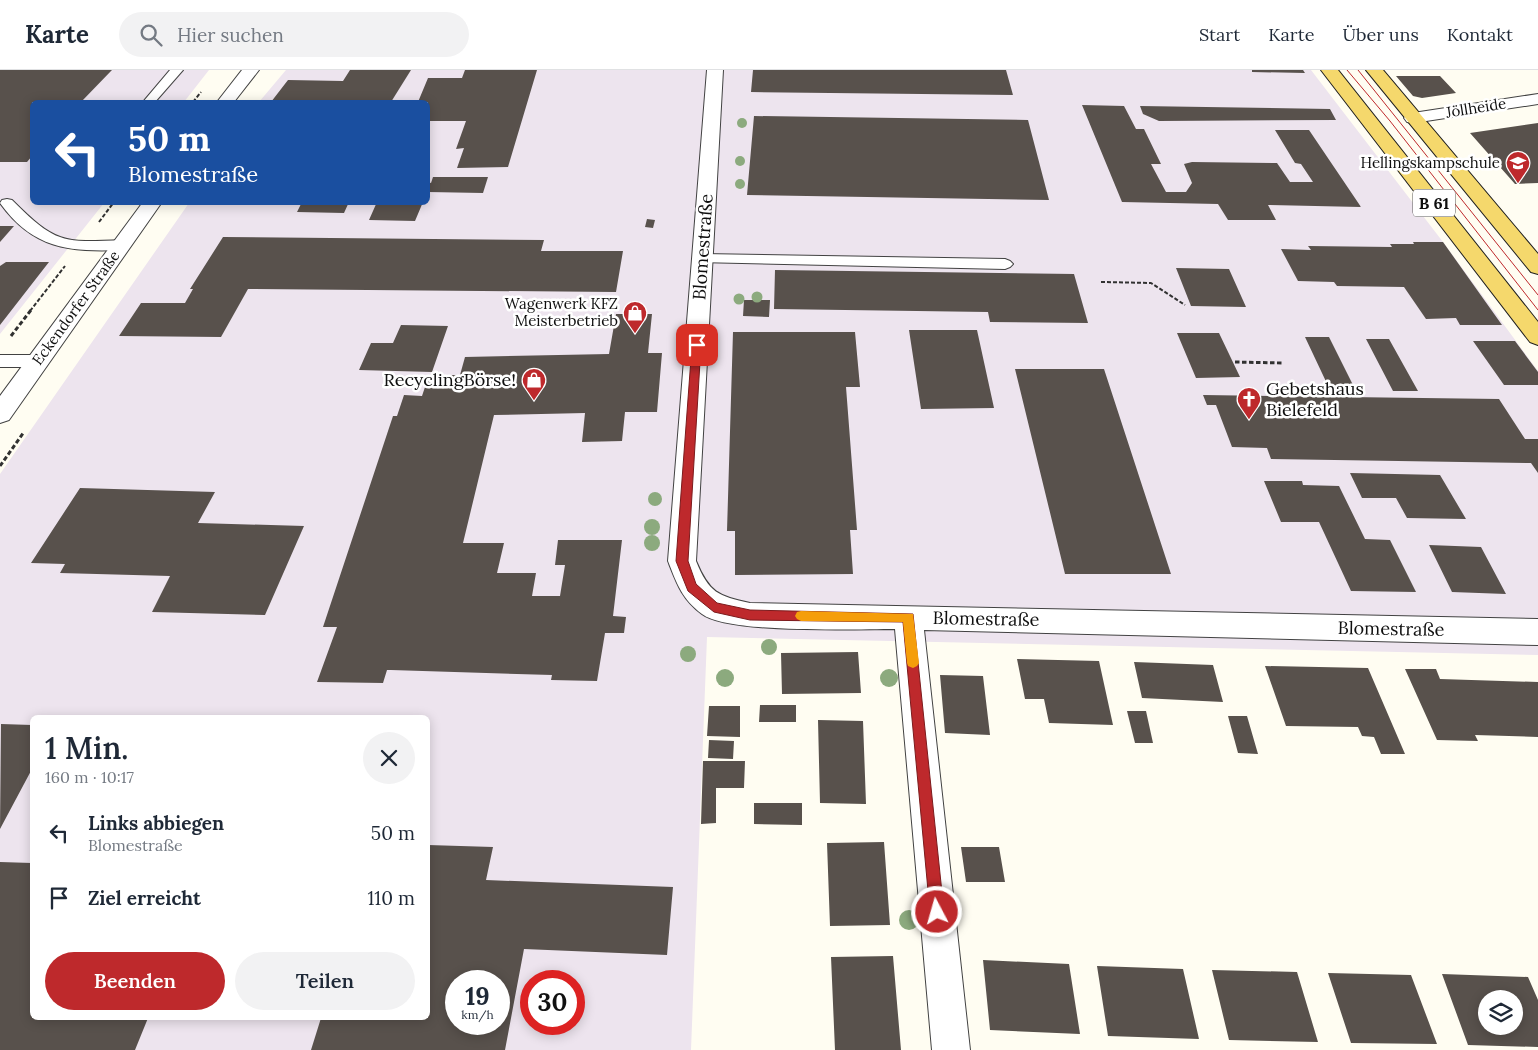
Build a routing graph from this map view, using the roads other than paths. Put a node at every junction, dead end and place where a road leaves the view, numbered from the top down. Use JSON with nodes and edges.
{"nodes":[{"id":1,"x":177,"y":70,"type":"edge"},
{"id":2,"x":251,"y":70,"type":"edge"},
{"id":3,"x":715,"y":70,"type":"edge"},
{"id":4,"x":1329,"y":70,"type":"edge"},
{"id":5,"x":1374,"y":70,"type":"edge"},
{"id":6,"x":1538,"y":99,"type":"edge"},
{"id":7,"x":151,"y":100,"type":"edge"},
{"id":8,"x":227,"y":100,"type":"edge"},
{"id":9,"x":1413,"y":118,"type":"junction"},
{"id":10,"x":7,"y":204,"type":"dead end"},
{"id":11,"x":151,"y":205,"type":"edge"},
{"id":12,"x":122,"y":245,"type":"junction"},
{"id":13,"x":702,"y":260,"type":"junction"},
{"id":14,"x":1006,"y":264,"type":"dead end"},
{"id":15,"x":1538,"y":267,"type":"edge"},
{"id":16,"x":1538,"y":337,"type":"edge"},
{"id":17,"x":0,"y":361,"type":"edge"},
{"id":18,"x":38,"y":361,"type":"junction"},
{"id":19,"x":0,"y":414,"type":"edge"},
{"id":20,"x":908,"y":617,"type":"junction"},
{"id":21,"x":1538,"y":632,"type":"edge"},
{"id":22,"x":950,"y":1050,"type":"edge"}],
"edges":[{"from":1,"to":7,"type":"lane"},
{"from":2,"to":8,"type":"street"},
{"from":3,"to":13,"type":"street","name":"Blomestraße"},
{"from":4,"to":16,"type":"main road","number":"B 61"},
{"from":5,"to":9,"type":"main road","number":"B 61"},
{"from":6,"to":9,"type":"street","name":"Jöllheide"},
{"from":9,"to":15,"type":"main road","number":"B 61"},
{"from":10,"to":12,"type":"lane"},
{"from":11,"to":12,"type":"street","name":"Eckendorfer Straße"},
{"from":12,"to":18,"type":"street","name":"Eckendorfer Straße"},
{"from":13,"to":14,"type":"lane"},
{"from":13,"to":20,"type":"street","name":"Blomestraße"},
{"from":17,"to":18,"type":"lane"},
{"from":18,"to":19,"type":"street","name":"Eckendorfer Straße"},
{"from":20,"to":21,"type":"street","name":"Blomestraße"},
{"from":20,"to":22,"type":"street"}]}
